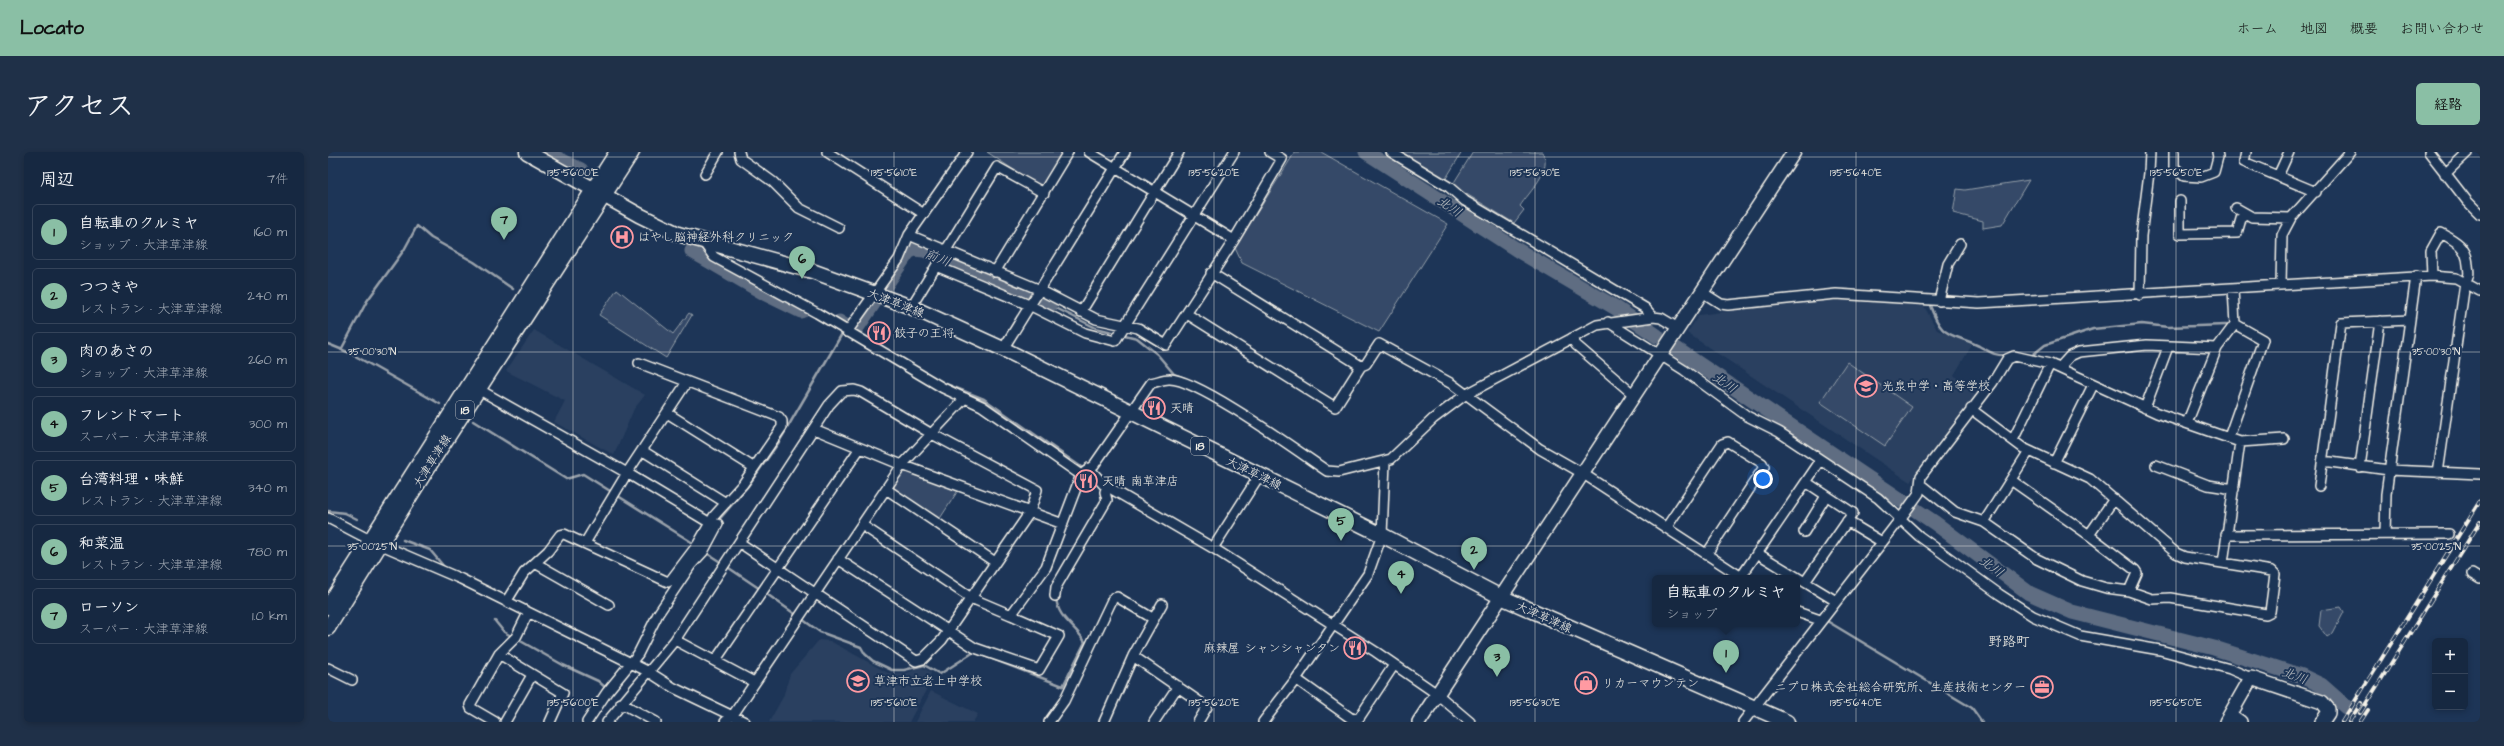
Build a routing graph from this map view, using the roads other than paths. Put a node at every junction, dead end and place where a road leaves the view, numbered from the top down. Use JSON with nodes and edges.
{"nodes":[{"id":1,"x":527,"y":152,"type":"edge"},
{"id":2,"x":617,"y":152,"type":"edge"},
{"id":3,"x":632,"y":152,"type":"edge"},
{"id":4,"x":718,"y":152,"type":"edge"},
{"id":5,"x":739,"y":152,"type":"edge"},
{"id":6,"x":826,"y":152,"type":"edge"},
{"id":7,"x":967,"y":152,"type":"edge"},
{"id":8,"x":1068,"y":152,"type":"edge"},
{"id":9,"x":1089,"y":152,"type":"edge"},
{"id":10,"x":1125,"y":152,"type":"edge"},
{"id":11,"x":1179,"y":152,"type":"edge"},
{"id":12,"x":1234,"y":152,"type":"edge"},
{"id":13,"x":1270,"y":152,"type":"edge"},
{"id":14,"x":1391,"y":152,"type":"edge"},
{"id":15,"x":1794,"y":152,"type":"edge"},
{"id":16,"x":2150,"y":152,"type":"edge"},
{"id":17,"x":2174,"y":152,"type":"edge"},
{"id":18,"x":2217,"y":152,"type":"edge"},
{"id":19,"x":2246,"y":152,"type":"edge"},
{"id":20,"x":2289,"y":152,"type":"edge"},
{"id":21,"x":2350,"y":152,"type":"edge"},
{"id":22,"x":2429,"y":152,"type":"edge"},
{"id":23,"x":2468,"y":152,"type":"edge"},
{"id":24,"x":1114,"y":169,"type":"junction"},
{"id":25,"x":705,"y":174,"type":"dead end"},
{"id":26,"x":2445,"y":174,"type":"junction"},
{"id":27,"x":2278,"y":176,"type":"junction"},
{"id":28,"x":599,"y":191,"type":"junction"},
{"id":29,"x":1155,"y":192,"type":"junction"},
{"id":30,"x":2316,"y":192,"type":"junction"},
{"id":31,"x":1044,"y":193,"type":"junction"},
{"id":32,"x":2180,"y":201,"type":"dead end"},
{"id":33,"x":924,"y":214,"type":"junction"},
{"id":34,"x":2480,"y":214,"type":"edge"},
{"id":35,"x":1193,"y":217,"type":"junction"},
{"id":36,"x":2291,"y":218,"type":"junction"},
{"id":37,"x":839,"y":228,"type":"dead end"},
{"id":38,"x":909,"y":235,"type":"junction"},
{"id":39,"x":1234,"y":240,"type":"junction"},
{"id":40,"x":704,"y":243,"type":"junction"},
{"id":41,"x":1960,"y":244,"type":"dead end"},
{"id":42,"x":940,"y":258,"type":"junction"},
{"id":43,"x":996,"y":272,"type":"junction"},
{"id":44,"x":1211,"y":273,"type":"junction"},
{"id":45,"x":2416,"y":276,"type":"junction"},
{"id":46,"x":2432,"y":276,"type":"junction"},
{"id":47,"x":2465,"y":283,"type":"junction"},
{"id":48,"x":2282,"y":285,"type":"junction"},
{"id":49,"x":2233,"y":289,"type":"junction"},
{"id":50,"x":1038,"y":290,"type":"junction"},
{"id":51,"x":2480,"y":291,"type":"edge"},
{"id":52,"x":1702,"y":292,"type":"junction"},
{"id":53,"x":873,"y":293,"type":"junction"},
{"id":54,"x":2140,"y":295,"type":"junction"},
{"id":55,"x":1939,"y":301,"type":"junction"},
{"id":56,"x":1029,"y":305,"type":"junction"},
{"id":57,"x":911,"y":307,"type":"junction"},
{"id":58,"x":1081,"y":312,"type":"junction"},
{"id":59,"x":1187,"y":314,"type":"junction"},
{"id":60,"x":1652,"y":317,"type":"junction"},
{"id":61,"x":2410,"y":320,"type":"junction"},
{"id":62,"x":1611,"y":322,"type":"junction"},
{"id":63,"x":2380,"y":322,"type":"junction"},
{"id":64,"x":2235,"y":324,"type":"junction"},
{"id":65,"x":1126,"y":325,"type":"junction"},
{"id":66,"x":847,"y":332,"type":"junction"},
{"id":67,"x":1675,"y":332,"type":"junction"},
{"id":68,"x":1572,"y":338,"type":"junction"},
{"id":69,"x":2168,"y":347,"type":"junction"},
{"id":70,"x":2217,"y":348,"type":"junction"},
{"id":71,"x":1003,"y":349,"type":"junction"},
{"id":72,"x":1662,"y":354,"type":"junction"},
{"id":73,"x":639,"y":363,"type":"dead end"},
{"id":74,"x":2050,"y":364,"type":"junction"},
{"id":75,"x":1361,"y":366,"type":"junction"},
{"id":76,"x":2059,"y":368,"type":"junction"},
{"id":77,"x":687,"y":382,"type":"junction"},
{"id":78,"x":2093,"y":385,"type":"junction"},
{"id":79,"x":478,"y":389,"type":"junction"},
{"id":80,"x":1465,"y":395,"type":"junction"},
{"id":81,"x":1634,"y":395,"type":"junction"},
{"id":82,"x":965,"y":398,"type":"junction"},
{"id":83,"x":2145,"y":408,"type":"junction"},
{"id":84,"x":1971,"y":410,"type":"junction"},
{"id":85,"x":1130,"y":411,"type":"junction"},
{"id":86,"x":668,"y":412,"type":"junction"},
{"id":87,"x":2187,"y":423,"type":"junction"},
{"id":88,"x":814,"y":429,"type":"junction"},
{"id":89,"x":930,"y":433,"type":"junction"},
{"id":90,"x":2229,"y":437,"type":"junction"},
{"id":91,"x":2284,"y":439,"type":"dead end"},
{"id":92,"x":2013,"y":440,"type":"junction"},
{"id":93,"x":2240,"y":442,"type":"junction"},
{"id":94,"x":860,"y":448,"type":"junction"},
{"id":95,"x":643,"y":451,"type":"junction"},
{"id":96,"x":2029,"y":451,"type":"junction"},
{"id":97,"x":1821,"y":460,"type":"junction"},
{"id":98,"x":2323,"y":461,"type":"junction"},
{"id":99,"x":1385,"y":462,"type":"junction"},
{"id":100,"x":2054,"y":463,"type":"junction"},
{"id":101,"x":902,"y":465,"type":"junction"},
{"id":102,"x":2156,"y":465,"type":"dead end"},
{"id":103,"x":753,"y":467,"type":"junction"},
{"id":104,"x":2360,"y":467,"type":"junction"},
{"id":105,"x":1089,"y":468,"type":"junction"},
{"id":106,"x":2389,"y":470,"type":"junction"},
{"id":107,"x":627,"y":473,"type":"junction"},
{"id":108,"x":1582,"y":473,"type":"junction"},
{"id":109,"x":2438,"y":473,"type":"junction"},
{"id":110,"x":2480,"y":474,"type":"edge"},
{"id":111,"x":1081,"y":475,"type":"junction"},
{"id":112,"x":1259,"y":476,"type":"junction"},
{"id":113,"x":2011,"y":480,"type":"junction"},
{"id":114,"x":1806,"y":482,"type":"junction"},
{"id":115,"x":1107,"y":486,"type":"junction"},
{"id":116,"x":2319,"y":486,"type":"dead end"},
{"id":117,"x":1919,"y":488,"type":"junction"},
{"id":118,"x":886,"y":489,"type":"junction"},
{"id":119,"x":2234,"y":489,"type":"junction"},
{"id":120,"x":1826,"y":496,"type":"junction"},
{"id":121,"x":2114,"y":499,"type":"junction"},
{"id":122,"x":726,"y":503,"type":"junction"},
{"id":123,"x":1030,"y":512,"type":"junction"},
{"id":124,"x":328,"y":518,"type":"edge"},
{"id":125,"x":1901,"y":518,"type":"junction"},
{"id":126,"x":1847,"y":521,"type":"junction"},
{"id":127,"x":1984,"y":522,"type":"junction"},
{"id":128,"x":714,"y":524,"type":"junction"},
{"id":129,"x":1062,"y":524,"type":"junction"},
{"id":130,"x":862,"y":525,"type":"junction"},
{"id":131,"x":1666,"y":528,"type":"junction"},
{"id":132,"x":1804,"y":532,"type":"dead end"},
{"id":133,"x":2385,"y":534,"type":"junction"},
{"id":134,"x":2449,"y":534,"type":"dead end"},
{"id":135,"x":2089,"y":535,"type":"junction"},
{"id":136,"x":2226,"y":535,"type":"junction"},
{"id":137,"x":1382,"y":536,"type":"junction"},
{"id":138,"x":375,"y":542,"type":"junction"},
{"id":139,"x":1882,"y":542,"type":"junction"},
{"id":140,"x":585,"y":543,"type":"junction"},
{"id":141,"x":740,"y":543,"type":"junction"},
{"id":142,"x":1213,"y":548,"type":"junction"},
{"id":143,"x":1757,"y":553,"type":"junction"},
{"id":144,"x":1706,"y":555,"type":"junction"},
{"id":145,"x":838,"y":559,"type":"junction"},
{"id":146,"x":995,"y":562,"type":"junction"},
{"id":147,"x":535,"y":563,"type":"junction"},
{"id":148,"x":2223,"y":563,"type":"junction"},
{"id":149,"x":686,"y":566,"type":"junction"},
{"id":150,"x":777,"y":568,"type":"junction"},
{"id":151,"x":1739,"y":575,"type":"edge"},
{"id":152,"x":1743,"y":575,"type":"edge"},
{"id":153,"x":1793,"y":575,"type":"edge"},
{"id":154,"x":1800,"y":580,"type":"edge"},
{"id":155,"x":1804,"y":582,"type":"junction"},
{"id":156,"x":2129,"y":591,"type":"junction"},
{"id":157,"x":815,"y":594,"type":"junction"},
{"id":158,"x":1055,"y":596,"type":"dead end"},
{"id":159,"x":1501,"y":597,"type":"junction"},
{"id":160,"x":971,"y":598,"type":"junction"},
{"id":161,"x":1836,"y":601,"type":"junction"},
{"id":162,"x":506,"y":602,"type":"junction"},
{"id":163,"x":1162,"y":604,"type":"dead end"},
{"id":164,"x":609,"y":605,"type":"dead end"},
{"id":165,"x":328,"y":607,"type":"edge"},
{"id":166,"x":528,"y":613,"type":"junction"},
{"id":167,"x":1800,"y":613,"type":"edge"},
{"id":168,"x":1011,"y":615,"type":"junction"},
{"id":169,"x":1154,"y":619,"type":"junction"},
{"id":170,"x":1820,"y":620,"type":"junction"},
{"id":171,"x":1333,"y":625,"type":"junction"},
{"id":172,"x":328,"y":628,"type":"edge"},
{"id":173,"x":947,"y":631,"type":"junction"},
{"id":174,"x":674,"y":640,"type":"junction"},
{"id":175,"x":499,"y":654,"type":"junction"},
{"id":176,"x":1133,"y":656,"type":"junction"},
{"id":177,"x":715,"y":661,"type":"junction"},
{"id":178,"x":632,"y":663,"type":"junction"},
{"id":179,"x":1394,"y":664,"type":"junction"},
{"id":180,"x":328,"y":668,"type":"edge"},
{"id":181,"x":650,"y":672,"type":"junction"},
{"id":182,"x":532,"y":676,"type":"junction"},
{"id":183,"x":2251,"y":678,"type":"junction"},
{"id":184,"x":1296,"y":679,"type":"junction"},
{"id":185,"x":352,"y":680,"type":"dead end"},
{"id":186,"x":754,"y":682,"type":"junction"},
{"id":187,"x":1178,"y":686,"type":"junction"},
{"id":188,"x":1437,"y":694,"type":"junction"},
{"id":189,"x":621,"y":703,"type":"junction"},
{"id":190,"x":1753,"y":709,"type":"junction"},
{"id":191,"x":733,"y":715,"type":"junction"},
{"id":192,"x":2232,"y":720,"type":"edge"},
{"id":193,"x":495,"y":722,"type":"edge"},
{"id":194,"x":505,"y":722,"type":"edge"},
{"id":195,"x":550,"y":722,"type":"edge"},
{"id":196,"x":587,"y":722,"type":"edge"},
{"id":197,"x":607,"y":722,"type":"edge"},
{"id":198,"x":656,"y":722,"type":"edge"},
{"id":199,"x":725,"y":722,"type":"edge"},
{"id":200,"x":745,"y":722,"type":"edge"},
{"id":201,"x":1049,"y":722,"type":"edge"},
{"id":202,"x":1104,"y":722,"type":"edge"},
{"id":203,"x":1154,"y":722,"type":"edge"},
{"id":204,"x":1198,"y":722,"type":"edge"},
{"id":205,"x":1263,"y":722,"type":"edge"},
{"id":206,"x":1419,"y":722,"type":"edge"},
{"id":207,"x":1470,"y":722,"type":"edge"},
{"id":208,"x":1743,"y":722,"type":"edge"},
{"id":209,"x":1787,"y":722,"type":"edge"},
{"id":210,"x":2322,"y":722,"type":"edge"}],
"edges":[{"from":1,"to":28,"type":"main road"},
{"from":2,"to":28,"type":"main road"},
{"from":3,"to":28,"type":"main road"},
{"from":4,"to":25,"type":"street"},
{"from":5,"to":37,"type":"street"},
{"from":6,"to":33,"type":"street"},
{"from":7,"to":33,"type":"street"},
{"from":8,"to":31,"type":"street"},
{"from":9,"to":24,"type":"street"},
{"from":10,"to":24,"type":"street"},
{"from":11,"to":29,"type":"street"},
{"from":12,"to":35,"type":"street"},
{"from":13,"to":39,"type":"street"},
{"from":14,"to":60,"type":"street"},
{"from":15,"to":52,"type":"street"},
{"from":16,"to":54,"type":"street"},
{"from":17,"to":18,"type":"street"},
{"from":19,"to":27,"type":"street"},
{"from":20,"to":27,"type":"street"},
{"from":21,"to":30,"type":"street"},
{"from":22,"to":26,"type":"street"},
{"from":23,"to":26,"type":"street"},
{"from":24,"to":29,"type":"street"},
{"from":24,"to":50,"type":"street"},
{"from":26,"to":34,"type":"street"},
{"from":27,"to":30,"type":"street"},
{"from":28,"to":40,"type":"main road","name":"大津草津線","number":"18"},
{"from":28,"to":79,"type":"main road","name":"大津草津線","number":"18"},
{"from":28,"to":138,"type":"main road","name":"大津草津線","number":"18"},
{"from":29,"to":35,"type":"street"},
{"from":29,"to":58,"type":"street"},
{"from":30,"to":36,"type":"street"},
{"from":31,"to":42,"type":"street"},
{"from":31,"to":43,"type":"street"},
{"from":32,"to":36,"type":"street"},
{"from":33,"to":38,"type":"street"},
{"from":35,"to":39,"type":"street"},
{"from":35,"to":65,"type":"street"},
{"from":36,"to":48,"type":"street"},
{"from":38,"to":42,"type":"street"},
{"from":38,"to":53,"type":"street"},
{"from":39,"to":44,"type":"street"},
{"from":40,"to":53,"type":"main road","name":"大津草津線","number":"18"},
{"from":40,"to":66,"type":"street"},
{"from":41,"to":55,"type":"street"},
{"from":42,"to":43,"type":"street"},
{"from":42,"to":56,"type":"street"},
{"from":42,"to":57,"type":"street"},
{"from":43,"to":50,"type":"street"},
{"from":44,"to":59,"type":"street"},
{"from":44,"to":75,"type":"street"},
{"from":45,"to":46,"type":"street"},
{"from":45,"to":48,"type":"street"},
{"from":45,"to":61,"type":"street"},
{"from":46,"to":47,"type":"street"},
{"from":46,"to":47,"type":"street"},
{"from":47,"to":51,"type":"street"},
{"from":47,"to":109,"type":"street"},
{"from":48,"to":49,"type":"street"},
{"from":49,"to":54,"type":"street"},
{"from":49,"to":64,"type":"street"},
{"from":50,"to":56,"type":"street"},
{"from":50,"to":58,"type":"street"},
{"from":52,"to":55,"type":"street"},
{"from":52,"to":67,"type":"street"},
{"from":53,"to":57,"type":"main road","name":"大津草津線","number":"18"},
{"from":53,"to":66,"type":"street"},
{"from":54,"to":55,"type":"street"},
{"from":56,"to":65,"type":"street"},
{"from":56,"to":71,"type":"street"},
{"from":57,"to":71,"type":"main road","name":"大津草津線","number":"18"},
{"from":58,"to":65,"type":"street"},
{"from":59,"to":65,"type":"street"},
{"from":59,"to":75,"type":"street"},
{"from":60,"to":62,"type":"street"},
{"from":60,"to":67,"type":"street"},
{"from":61,"to":63,"type":"street"},
{"from":61,"to":106,"type":"street"},
{"from":62,"to":68,"type":"street"},
{"from":62,"to":72,"type":"street"},
{"from":63,"to":98,"type":"street"},
{"from":63,"to":104,"type":"street"},
{"from":64,"to":70,"type":"street"},
{"from":64,"to":90,"type":"street"},
{"from":66,"to":82,"type":"street"},
{"from":67,"to":72,"type":"street"},
{"from":68,"to":80,"type":"street"},
{"from":68,"to":81,"type":"street"},
{"from":69,"to":70,"type":"street"},
{"from":69,"to":76,"type":"street"},
{"from":69,"to":83,"type":"street"},
{"from":70,"to":87,"type":"street"},
{"from":71,"to":85,"type":"main road","name":"大津草津線","number":"18"},
{"from":72,"to":81,"type":"street"},
{"from":72,"to":97,"type":"street"},
{"from":73,"to":77,"type":"street"},
{"from":74,"to":76,"type":"street"},
{"from":74,"to":84,"type":"street"},
{"from":74,"to":92,"type":"street"},
{"from":75,"to":80,"type":"street"},
{"from":76,"to":78,"type":"street"},
{"from":77,"to":86,"type":"street"},
{"from":77,"to":103,"type":"street"},
{"from":78,"to":83,"type":"street"},
{"from":78,"to":100,"type":"street"},
{"from":79,"to":107,"type":"street"},
{"from":79,"to":138,"type":"main road","name":"大津草津線","number":"18"},
{"from":80,"to":99,"type":"street"},
{"from":80,"to":108,"type":"street"},
{"from":81,"to":108,"type":"street"},
{"from":82,"to":89,"type":"street"},
{"from":82,"to":111,"type":"street"},
{"from":83,"to":87,"type":"street"},
{"from":84,"to":92,"type":"street"},
{"from":84,"to":117,"type":"street"},
{"from":85,"to":99,"type":"street"},
{"from":85,"to":105,"type":"street"},
{"from":85,"to":112,"type":"main road","name":"大津草津線","number":"18"},
{"from":86,"to":95,"type":"street"},
{"from":86,"to":103,"type":"street"},
{"from":87,"to":90,"type":"street"},
{"from":88,"to":89,"type":"street"},
{"from":88,"to":94,"type":"street"},
{"from":88,"to":141,"type":"street"},
{"from":89,"to":101,"type":"street"},
{"from":89,"to":123,"type":"street"},
{"from":90,"to":93,"type":"street"},
{"from":91,"to":93,"type":"street"},
{"from":92,"to":96,"type":"street"},
{"from":93,"to":119,"type":"street"},
{"from":94,"to":101,"type":"street"},
{"from":94,"to":150,"type":"street"},
{"from":95,"to":107,"type":"street"},
{"from":95,"to":122,"type":"street"},
{"from":96,"to":100,"type":"street"},
{"from":96,"to":113,"type":"street"},
{"from":97,"to":114,"type":"street"},
{"from":97,"to":125,"type":"street"},
{"from":98,"to":104,"type":"street"},
{"from":98,"to":116,"type":"street"},
{"from":99,"to":137,"type":"street"},
{"from":100,"to":121,"type":"street"},
{"from":101,"to":118,"type":"street"},
{"from":101,"to":123,"type":"street"},
{"from":102,"to":119,"type":"street"},
{"from":103,"to":122,"type":"street"},
{"from":104,"to":106,"type":"street"},
{"from":105,"to":111,"type":"street"},
{"from":105,"to":115,"type":"street"},
{"from":106,"to":109,"type":"street"},
{"from":106,"to":133,"type":"street"},
{"from":107,"to":128,"type":"street"},
{"from":107,"to":140,"type":"street"},
{"from":108,"to":131,"type":"street"},
{"from":108,"to":159,"type":"street"},
{"from":109,"to":110,"type":"street"},
{"from":111,"to":129,"type":"street"},
{"from":112,"to":137,"type":"main road","name":"大津草津線","number":"18"},
{"from":112,"to":142,"type":"street"},
{"from":113,"to":127,"type":"street"},
{"from":113,"to":135,"type":"street"},
{"from":114,"to":120,"type":"street"},
{"from":114,"to":143,"type":"street"},
{"from":115,"to":142,"type":"street"},
{"from":115,"to":158,"type":"street"},
{"from":117,"to":125,"type":"street"},
{"from":117,"to":127,"type":"street"},
{"from":118,"to":130,"type":"street"},
{"from":118,"to":146,"type":"street"},
{"from":119,"to":136,"type":"street"},
{"from":120,"to":126,"type":"street"},
{"from":120,"to":132,"type":"street"},
{"from":121,"to":135,"type":"street"},
{"from":121,"to":148,"type":"street"},
{"from":122,"to":128,"type":"street"},
{"from":123,"to":129,"type":"street"},
{"from":123,"to":146,"type":"street"},
{"from":124,"to":138,"type":"street"},
{"from":125,"to":139,"type":"street"},
{"from":125,"to":183,"type":"street"},
{"from":126,"to":139,"type":"street"},
{"from":126,"to":155,"type":"street"},
{"from":127,"to":156,"type":"street"},
{"from":128,"to":149,"type":"street"},
{"from":129,"to":168,"type":"street"},
{"from":130,"to":145,"type":"street"},
{"from":130,"to":160,"type":"street"},
{"from":131,"to":144,"type":"street"},
{"from":131,"to":144,"type":"street"},
{"from":133,"to":134,"type":"street"},
{"from":133,"to":136,"type":"street"},
{"from":135,"to":156,"type":"street"},
{"from":136,"to":148,"type":"street"},
{"from":137,"to":159,"type":"main road","name":"大津草津線","number":"18"},
{"from":137,"to":171,"type":"street"},
{"from":138,"to":162,"type":"street"},
{"from":138,"to":165,"type":"main road","name":"大津草津線","number":"18"},
{"from":138,"to":172,"type":"main road","name":"大津草津線","number":"18"},
{"from":139,"to":161,"type":"street"},
{"from":140,"to":147,"type":"street"},
{"from":140,"to":149,"type":"street"},
{"from":141,"to":150,"type":"street"},
{"from":141,"to":174,"type":"street"},
{"from":142,"to":171,"type":"street"},
{"from":143,"to":152,"type":"street"},
{"from":143,"to":153,"type":"street"},
{"from":144,"to":151,"type":"street"},
{"from":145,"to":157,"type":"street"},
{"from":145,"to":173,"type":"street"},
{"from":146,"to":160,"type":"street"},
{"from":147,"to":162,"type":"street"},
{"from":147,"to":164,"type":"street"},
{"from":148,"to":156,"type":"street"},
{"from":149,"to":178,"type":"street"},
{"from":150,"to":157,"type":"street"},
{"from":150,"to":177,"type":"street"},
{"from":154,"to":155,"type":"street"},
{"from":155,"to":161,"type":"street"},
{"from":157,"to":173,"type":"street"},
{"from":157,"to":186,"type":"street"},
{"from":159,"to":188,"type":"street"},
{"from":159,"to":190,"type":"main road","name":"大津草津線","number":"18"},
{"from":160,"to":168,"type":"street"},
{"from":160,"to":173,"type":"street"},
{"from":161,"to":170,"type":"street"},
{"from":162,"to":166,"type":"street"},
{"from":163,"to":169,"type":"street"},
{"from":166,"to":175,"type":"street"},
{"from":166,"to":178,"type":"street"},
{"from":167,"to":170,"type":"street"},
{"from":168,"to":173,"type":"street"},
{"from":169,"to":176,"type":"street"},
{"from":169,"to":201,"type":"street"},
{"from":170,"to":190,"type":"street"},
{"from":171,"to":179,"type":"street"},
{"from":171,"to":184,"type":"street"},
{"from":174,"to":177,"type":"street"},
{"from":174,"to":181,"type":"street"},
{"from":175,"to":182,"type":"street"},
{"from":175,"to":193,"type":"street"},
{"from":176,"to":187,"type":"street"},
{"from":176,"to":202,"type":"street"},
{"from":177,"to":186,"type":"street"},
{"from":178,"to":181,"type":"street"},
{"from":178,"to":196,"type":"street"},
{"from":179,"to":184,"type":"street"},
{"from":179,"to":188,"type":"street"},
{"from":180,"to":185,"type":"street"},
{"from":181,"to":189,"type":"street"},
{"from":181,"to":191,"type":"street"},
{"from":182,"to":194,"type":"street"},
{"from":182,"to":195,"type":"street"},
{"from":183,"to":192,"type":"street"},
{"from":183,"to":210,"type":"street"},
{"from":184,"to":205,"type":"street"},
{"from":186,"to":191,"type":"street"},
{"from":187,"to":203,"type":"street"},
{"from":187,"to":204,"type":"street"},
{"from":188,"to":206,"type":"street"},
{"from":188,"to":207,"type":"street"},
{"from":189,"to":197,"type":"street"},
{"from":189,"to":198,"type":"street"},
{"from":190,"to":208,"type":"street"},
{"from":190,"to":209,"type":"main road","name":"大津草津線","number":"18"},
{"from":191,"to":199,"type":"street"},
{"from":191,"to":200,"type":"street"}]}
